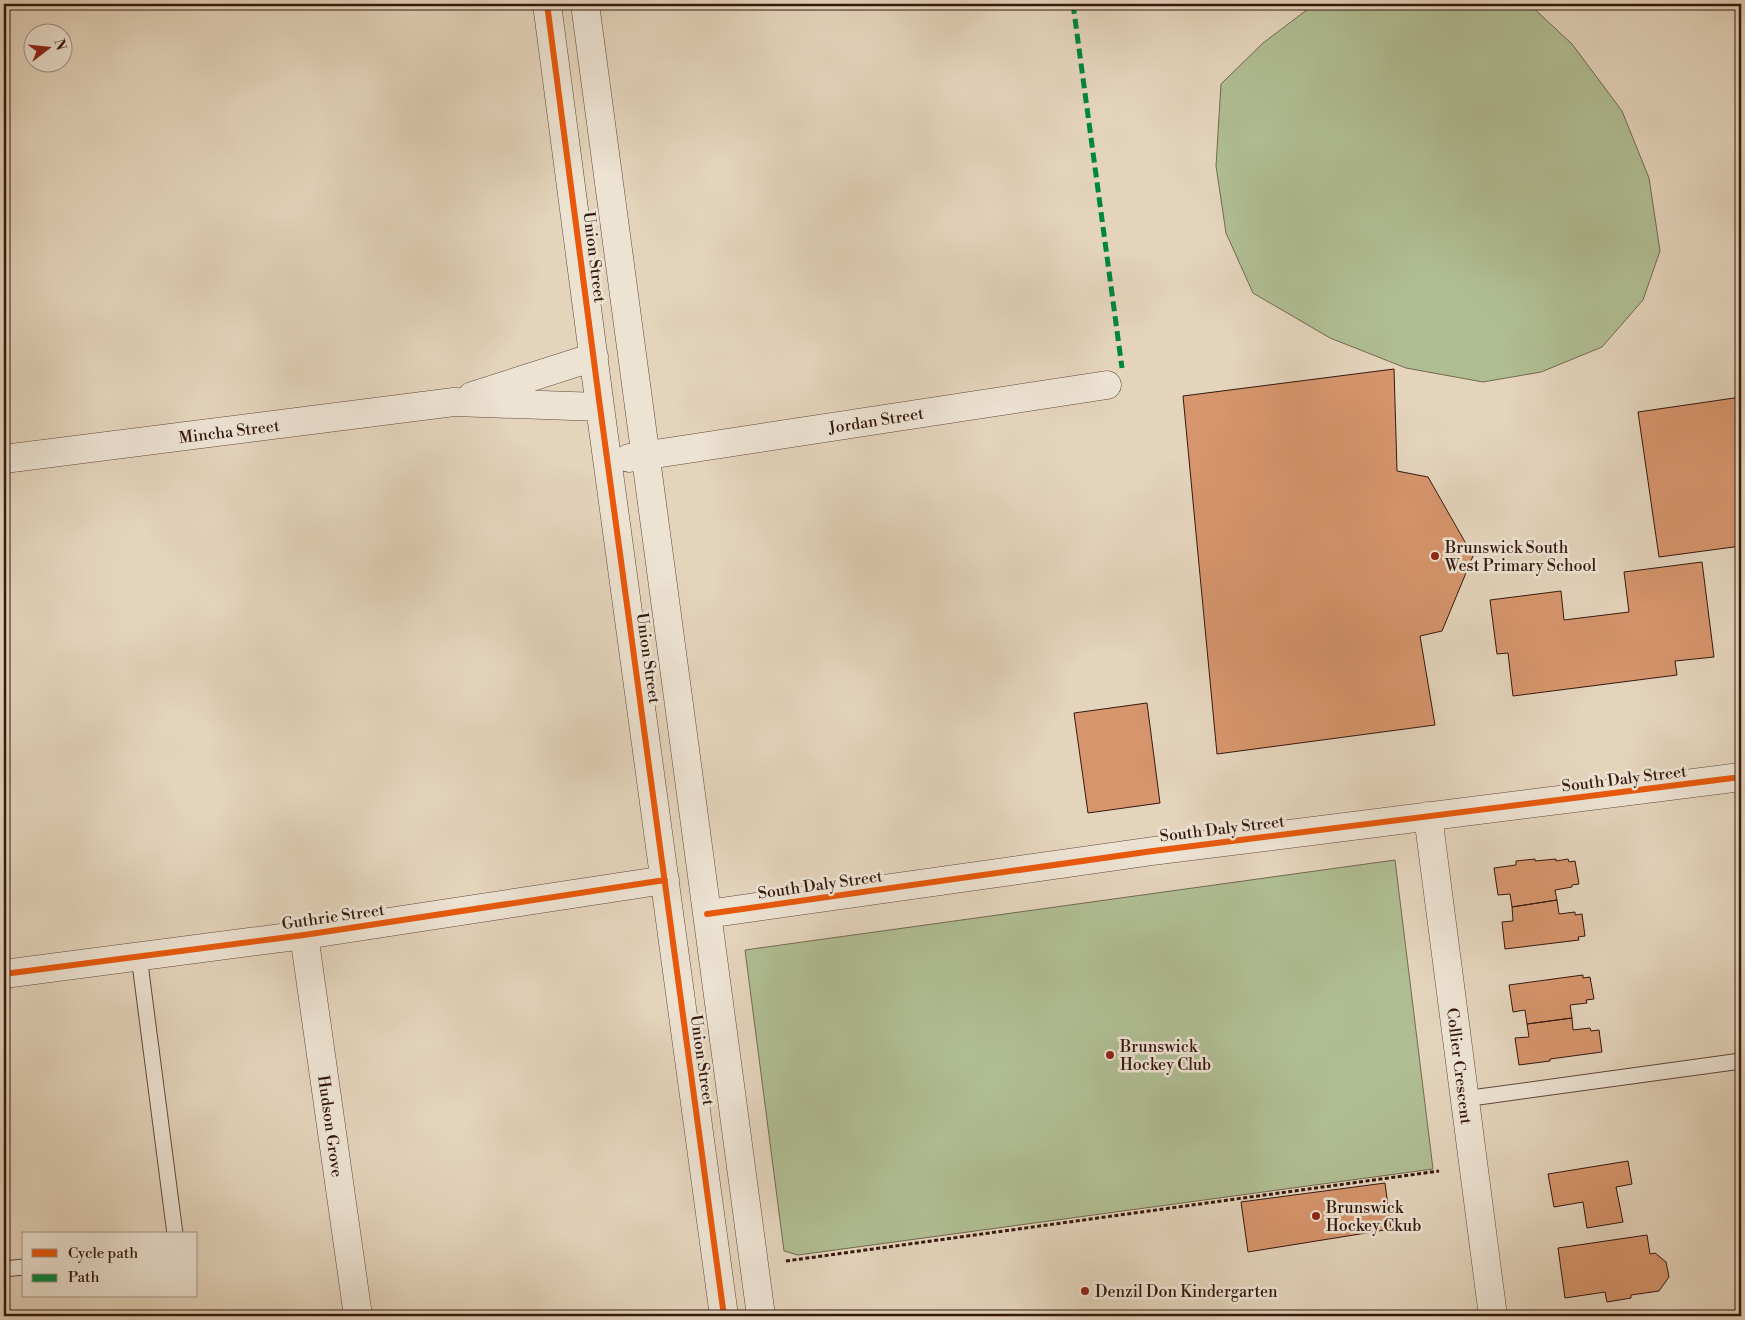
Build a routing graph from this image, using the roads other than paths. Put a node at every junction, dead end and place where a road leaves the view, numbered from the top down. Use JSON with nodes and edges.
{"nodes":[{"id":1,"x":547,"y":4,"type":"edge"},
{"id":2,"x":586,"y":4,"type":"edge"},
{"id":3,"x":594,"y":357,"type":"junction"},
{"id":4,"x":1107,"y":385,"type":"dead end"},
{"id":5,"x":454,"y":402,"type":"junction"},
{"id":6,"x":600,"y":407,"type":"junction"},
{"id":7,"x":646,"y":455,"type":"junction"},
{"id":8,"x":4,"y":459,"type":"edge"},
{"id":9,"x":609,"y":462,"type":"junction"},
{"id":10,"x":1741,"y":777,"type":"edge"},
{"id":11,"x":1428,"y":816,"type":"junction"},
{"id":12,"x":665,"y":880,"type":"junction"},
{"id":13,"x":707,"y":914,"type":"junction"},
{"id":14,"x":304,"y":935,"type":"junction"},
{"id":15,"x":139,"y":956,"type":"junction"},
{"id":16,"x":4,"y":974,"type":"edge"},
{"id":17,"x":1741,"y":1062,"type":"edge"},
{"id":18,"x":1464,"y":1099,"type":"junction"},
{"id":19,"x":175,"y":1232,"type":"edge"},
{"id":20,"x":22,"y":1267,"type":"edge"},
{"id":21,"x":4,"y":1269,"type":"edge"},
{"id":22,"x":358,"y":1316,"type":"edge"},
{"id":23,"x":724,"y":1316,"type":"edge"},
{"id":24,"x":761,"y":1316,"type":"edge"},
{"id":25,"x":1493,"y":1316,"type":"edge"}],
"edges":[{"from":1,"to":3,"type":"street","name":"Union Street"},
{"from":2,"to":7,"type":"street","name":"Union Street"},
{"from":3,"to":5,"type":"street","name":"Mincha Street"},
{"from":3,"to":6,"type":"street","name":"Union Street"},
{"from":4,"to":7,"type":"street","name":"Jordan Street"},
{"from":5,"to":6,"type":"street","name":"Mincha Street"},
{"from":5,"to":8,"type":"street","name":"Mincha Street"},
{"from":6,"to":9,"type":"street","name":"Union Street"},
{"from":7,"to":9,"type":"street"},
{"from":7,"to":13,"type":"street","name":"Union Street"},
{"from":9,"to":12,"type":"street","name":"Union Street"},
{"from":10,"to":11,"type":"street","name":"South Daly Street"},
{"from":11,"to":13,"type":"street","name":"South Daly Street"},
{"from":11,"to":18,"type":"street","name":"Collier Crescent"},
{"from":12,"to":14,"type":"street","name":"Guthrie Street"},
{"from":12,"to":23,"type":"street","name":"Union Street"},
{"from":13,"to":24,"type":"street","name":"Union Street"},
{"from":14,"to":15,"type":"street","name":"Guthrie Street"},
{"from":14,"to":22,"type":"street","name":"Hudson Grove"},
{"from":15,"to":16,"type":"street","name":"Guthrie Street"},
{"from":15,"to":19,"type":"lane"},
{"from":17,"to":18,"type":"lane"},
{"from":18,"to":25,"type":"street","name":"Collier Crescent"},
{"from":20,"to":21,"type":"lane"}]}
